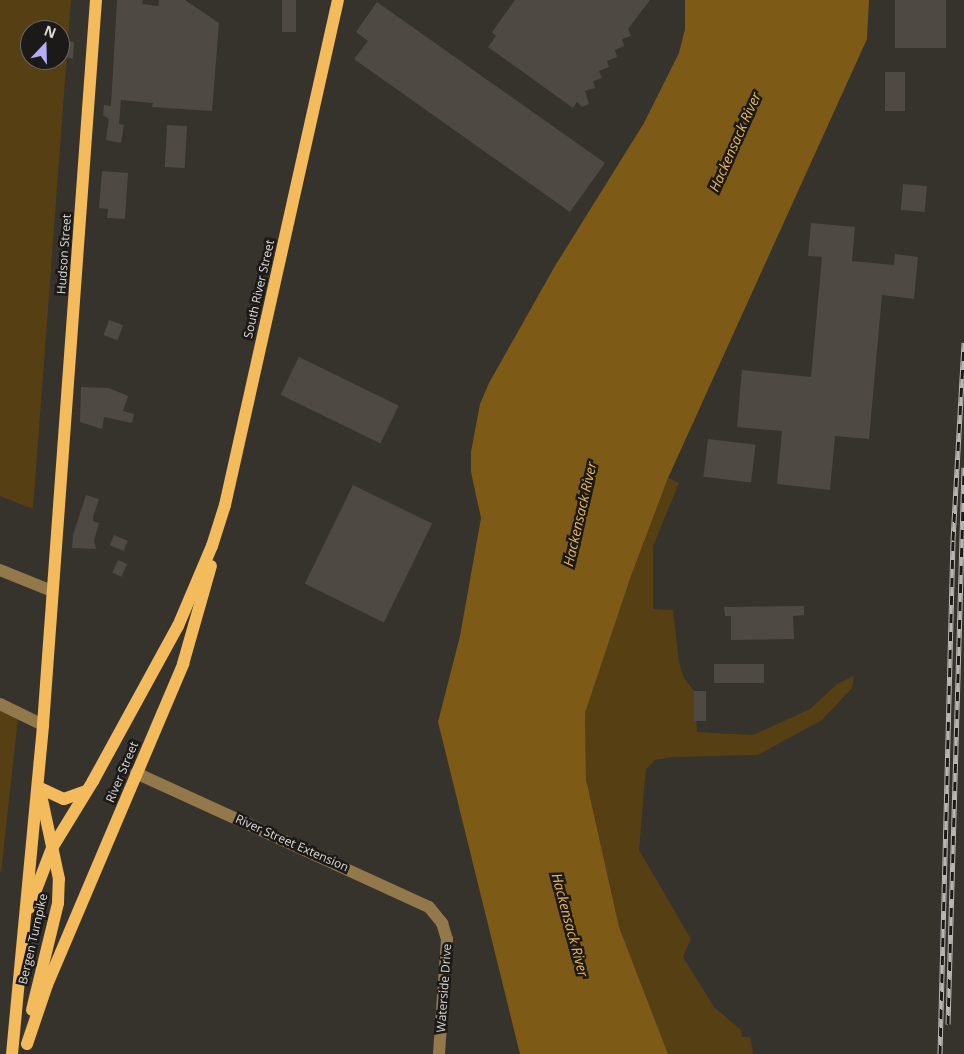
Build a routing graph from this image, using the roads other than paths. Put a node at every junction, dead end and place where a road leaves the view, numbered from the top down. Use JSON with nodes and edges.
{"nodes":[{"id":1,"x":96,"y":0,"type":"edge"},
{"id":2,"x":338,"y":0,"type":"edge"},
{"id":3,"x":225,"y":505,"type":"junction"},
{"id":4,"x":59,"y":510,"type":"joint"},
{"id":5,"x":0,"y":570,"type":"edge"},
{"id":6,"x":198,"y":581,"type":"joint"},
{"id":7,"x":52,"y":591,"type":"junction"},
{"id":8,"x":0,"y":704,"type":"edge"},
{"id":9,"x":42,"y":725,"type":"junction"},
{"id":10,"x":38,"y":773,"type":"junction"},
{"id":11,"x":136,"y":773,"type":"junction"},
{"id":12,"x":40,"y":788,"type":"junction"},
{"id":13,"x":88,"y":789,"type":"junction"},
{"id":14,"x":52,"y":848,"type":"junction"},
{"id":15,"x":442,"y":923,"type":"joint"},
{"id":16,"x":21,"y":937,"type":"junction"},
{"id":17,"x":26,"y":1049,"type":"edge"},
{"id":18,"x":12,"y":1054,"type":"edge"},
{"id":19,"x":439,"y":1054,"type":"edge"}],
"edges":[{"from":1,"to":4,"type":"main road","name":"Hudson Street"},
{"from":2,"to":3,"type":"main road","name":"South River Street"},
{"from":3,"to":6,"type":"main road","name":"South River Street"},
{"from":3,"to":11,"type":"main road","name":"River Street"},
{"from":4,"to":7,"type":"main road","name":"Bergen Turnpike"},
{"from":5,"to":7,"type":"street"},
{"from":6,"to":13,"type":"main road","name":"River Street"},
{"from":7,"to":9,"type":"main road","name":"Bergen Turnpike"},
{"from":8,"to":9,"type":"street"},
{"from":9,"to":10,"type":"main road","name":"Bergen Turnpike"},
{"from":10,"to":12,"type":"main road","name":"Bergen Turnpike"},
{"from":10,"to":16,"type":"main road","name":"Bergen Turnpike"},
{"from":11,"to":15,"type":"street","name":"River Street Extension"},
{"from":11,"to":17,"type":"main road","name":"River Street"},
{"from":12,"to":13,"type":"main road"},
{"from":12,"to":14,"type":"main road","name":"Bergen Turnpike"},
{"from":13,"to":14,"type":"main road","name":"River Street"},
{"from":14,"to":16,"type":"main road","name":"River Street"},
{"from":14,"to":17,"type":"main road","name":"Bergen Turnpike"},
{"from":15,"to":19,"type":"street","name":"Waterside Drive"},
{"from":16,"to":18,"type":"main road","name":"Bergen Turnpike"}]}
